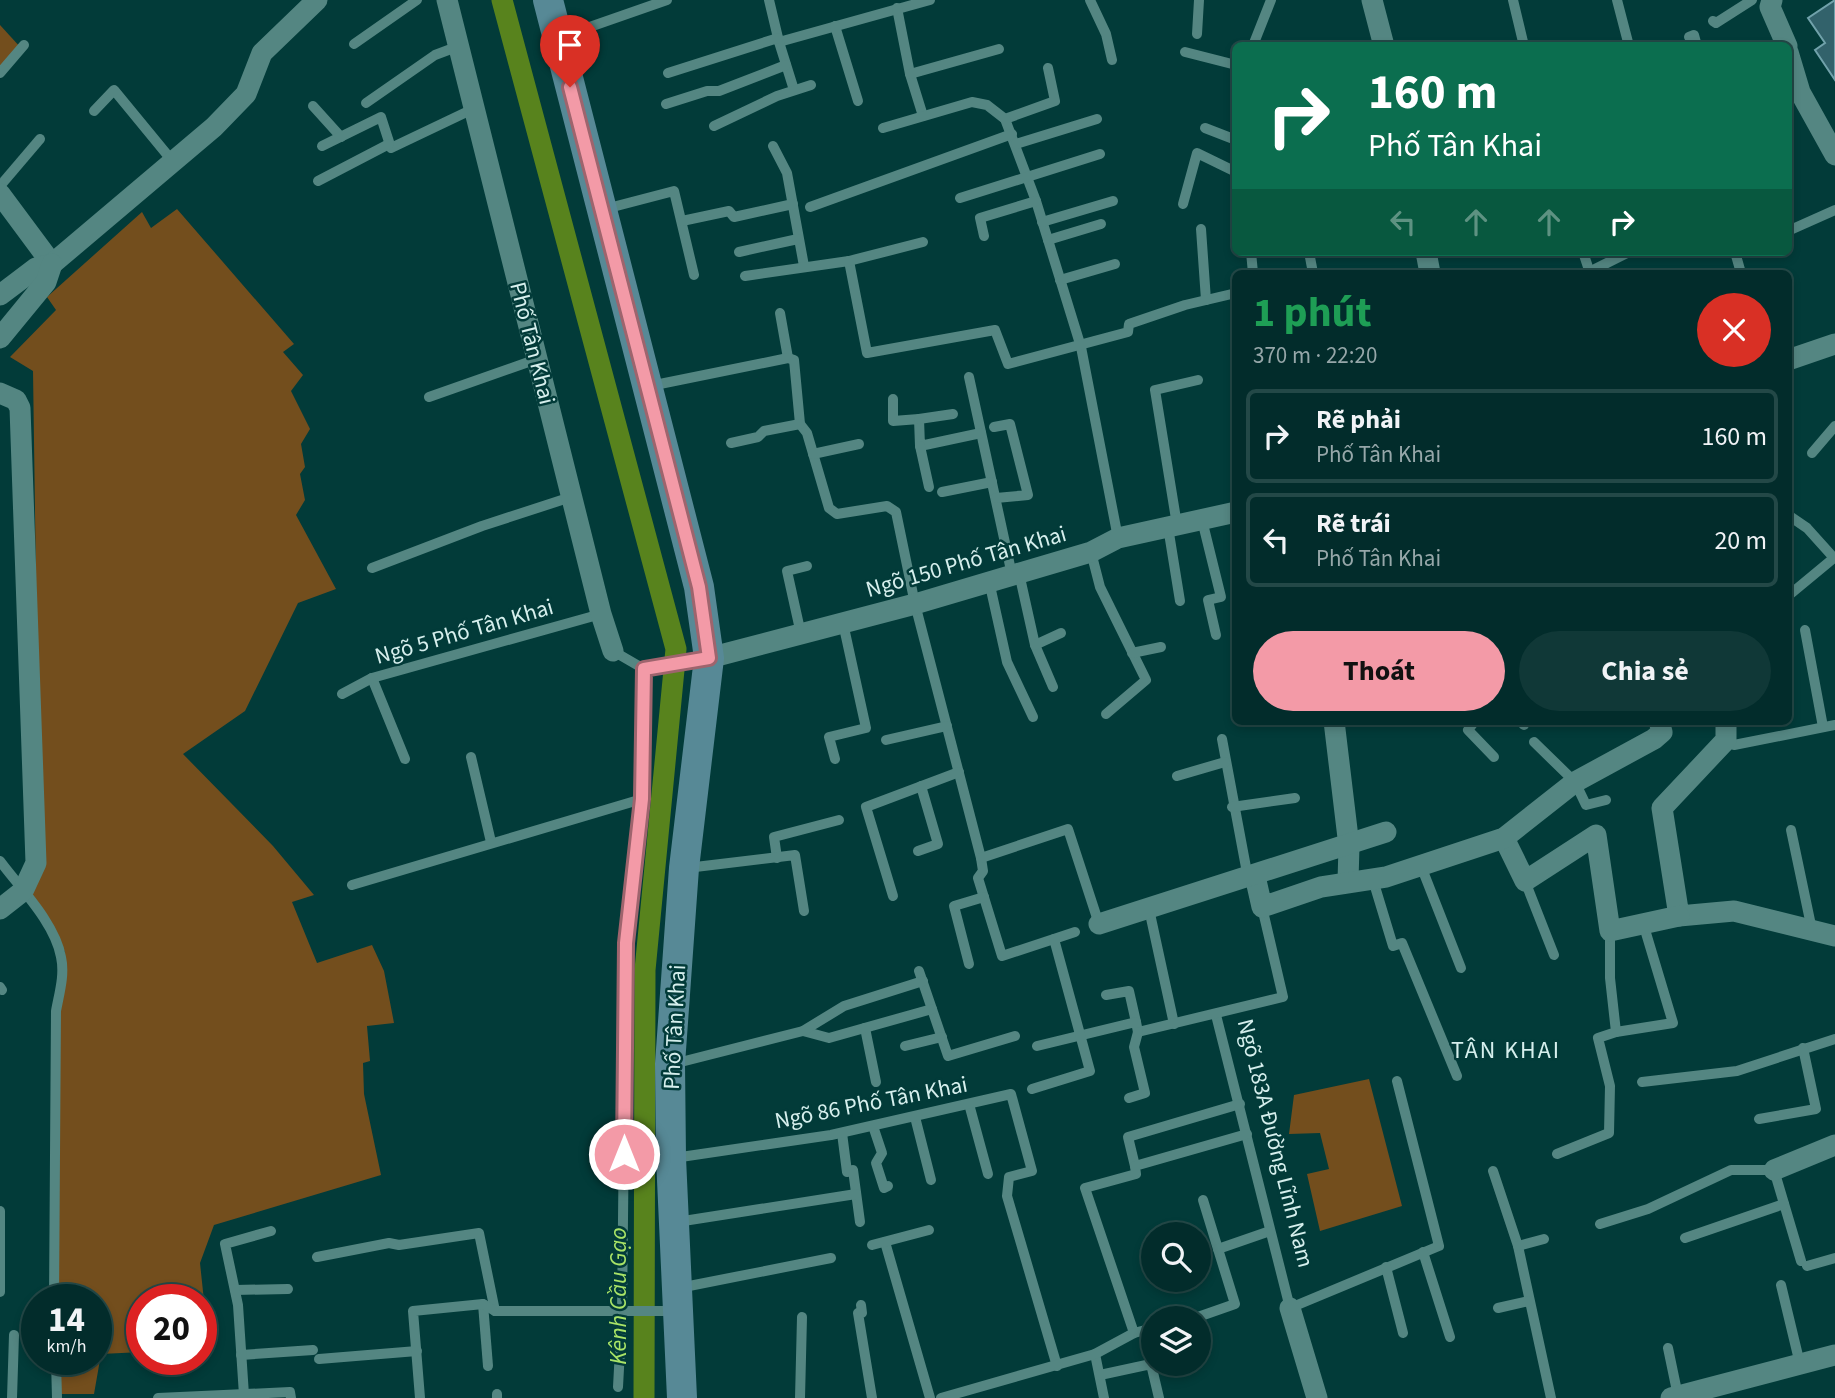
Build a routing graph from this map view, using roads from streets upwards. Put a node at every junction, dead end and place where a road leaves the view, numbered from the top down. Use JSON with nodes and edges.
{"nodes":[{"id":1,"x":317,"y":0,"type":"edge"},
{"id":2,"x":447,"y":0,"type":"edge"},
{"id":3,"x":548,"y":0,"type":"edge"},
{"id":4,"x":1372,"y":0,"type":"edge"},
{"id":5,"x":1763,"y":2,"type":"edge"},
{"id":6,"x":1383,"y":42,"type":"edge"},
{"id":7,"x":1785,"y":42,"type":"edge"},
{"id":8,"x":1792,"y":65,"type":"edge"},
{"id":9,"x":1835,"y":155,"type":"edge"},
{"id":10,"x":0,"y":194,"type":"edge"},
{"id":11,"x":52,"y":264,"type":"junction"},
{"id":12,"x":0,"y":295,"type":"edge"},
{"id":13,"x":0,"y":338,"type":"edge"},
{"id":14,"x":1835,"y":344,"type":"edge"},
{"id":15,"x":1792,"y":359,"type":"edge"},
{"id":16,"x":0,"y":393,"type":"edge"},
{"id":17,"x":1232,"y":513,"type":"edge"},
{"id":18,"x":613,"y":651,"type":"road end"},
{"id":19,"x":701,"y":660,"type":"junction"},
{"id":20,"x":1334,"y":725,"type":"edge"},
{"id":21,"x":1660,"y":725,"type":"edge"},
{"id":22,"x":1726,"y":731,"type":"edge"},
{"id":23,"x":1386,"y":832,"type":"dead end"},
{"id":24,"x":1504,"y":838,"type":"junction"},
{"id":25,"x":1349,"y":846,"type":"junction"},
{"id":26,"x":1251,"y":877,"type":"junction"},
{"id":27,"x":1348,"y":881,"type":"junction"},
{"id":28,"x":0,"y":908,"type":"edge"},
{"id":29,"x":1679,"y":916,"type":"junction"},
{"id":30,"x":1099,"y":924,"type":"road end"},
{"id":31,"x":1835,"y":936,"type":"edge"},
{"id":32,"x":1835,"y":1145,"type":"edge"},
{"id":33,"x":1774,"y":1170,"type":"road end"},
{"id":34,"x":1290,"y":1308,"type":"road end"},
{"id":35,"x":1835,"y":1355,"type":"edge"},
{"id":36,"x":1675,"y":1397,"type":"edge"},
{"id":37,"x":682,"y":1398,"type":"edge"},
{"id":38,"x":1317,"y":1398,"type":"edge"}],
"edges":[{"from":1,"to":11,"type":"street"},
{"from":2,"to":18,"type":"street","name":"Phố Tân Khai"},
{"from":3,"to":19,"type":"street","name":"Phố Tân Khai"},
{"from":4,"to":6,"type":"street"},
{"from":5,"to":7,"type":"street"},
{"from":8,"to":9,"type":"street"},
{"from":10,"to":11,"type":"street"},
{"from":11,"to":12,"type":"street"},
{"from":11,"to":13,"type":"street"},
{"from":14,"to":15,"type":"street"},
{"from":16,"to":28,"type":"street"},
{"from":17,"to":19,"type":"street","name":"Ngõ 150 Phố Tân Khai"},
{"from":19,"to":37,"type":"street","name":"Phố Tân Khai"},
{"from":20,"to":25,"type":"street"},
{"from":21,"to":24,"type":"street"},
{"from":22,"to":29,"type":"street"},
{"from":23,"to":25,"type":"street"},
{"from":24,"to":27,"type":"street"},
{"from":24,"to":29,"type":"street"},
{"from":25,"to":26,"type":"street"},
{"from":25,"to":27,"type":"street"},
{"from":26,"to":27,"type":"street"},
{"from":26,"to":30,"type":"street"},
{"from":29,"to":31,"type":"street"},
{"from":32,"to":33,"type":"street"},
{"from":34,"to":38,"type":"street","name":"Ngõ 183A Đường Lĩnh Nam"},
{"from":35,"to":36,"type":"street"}]}
